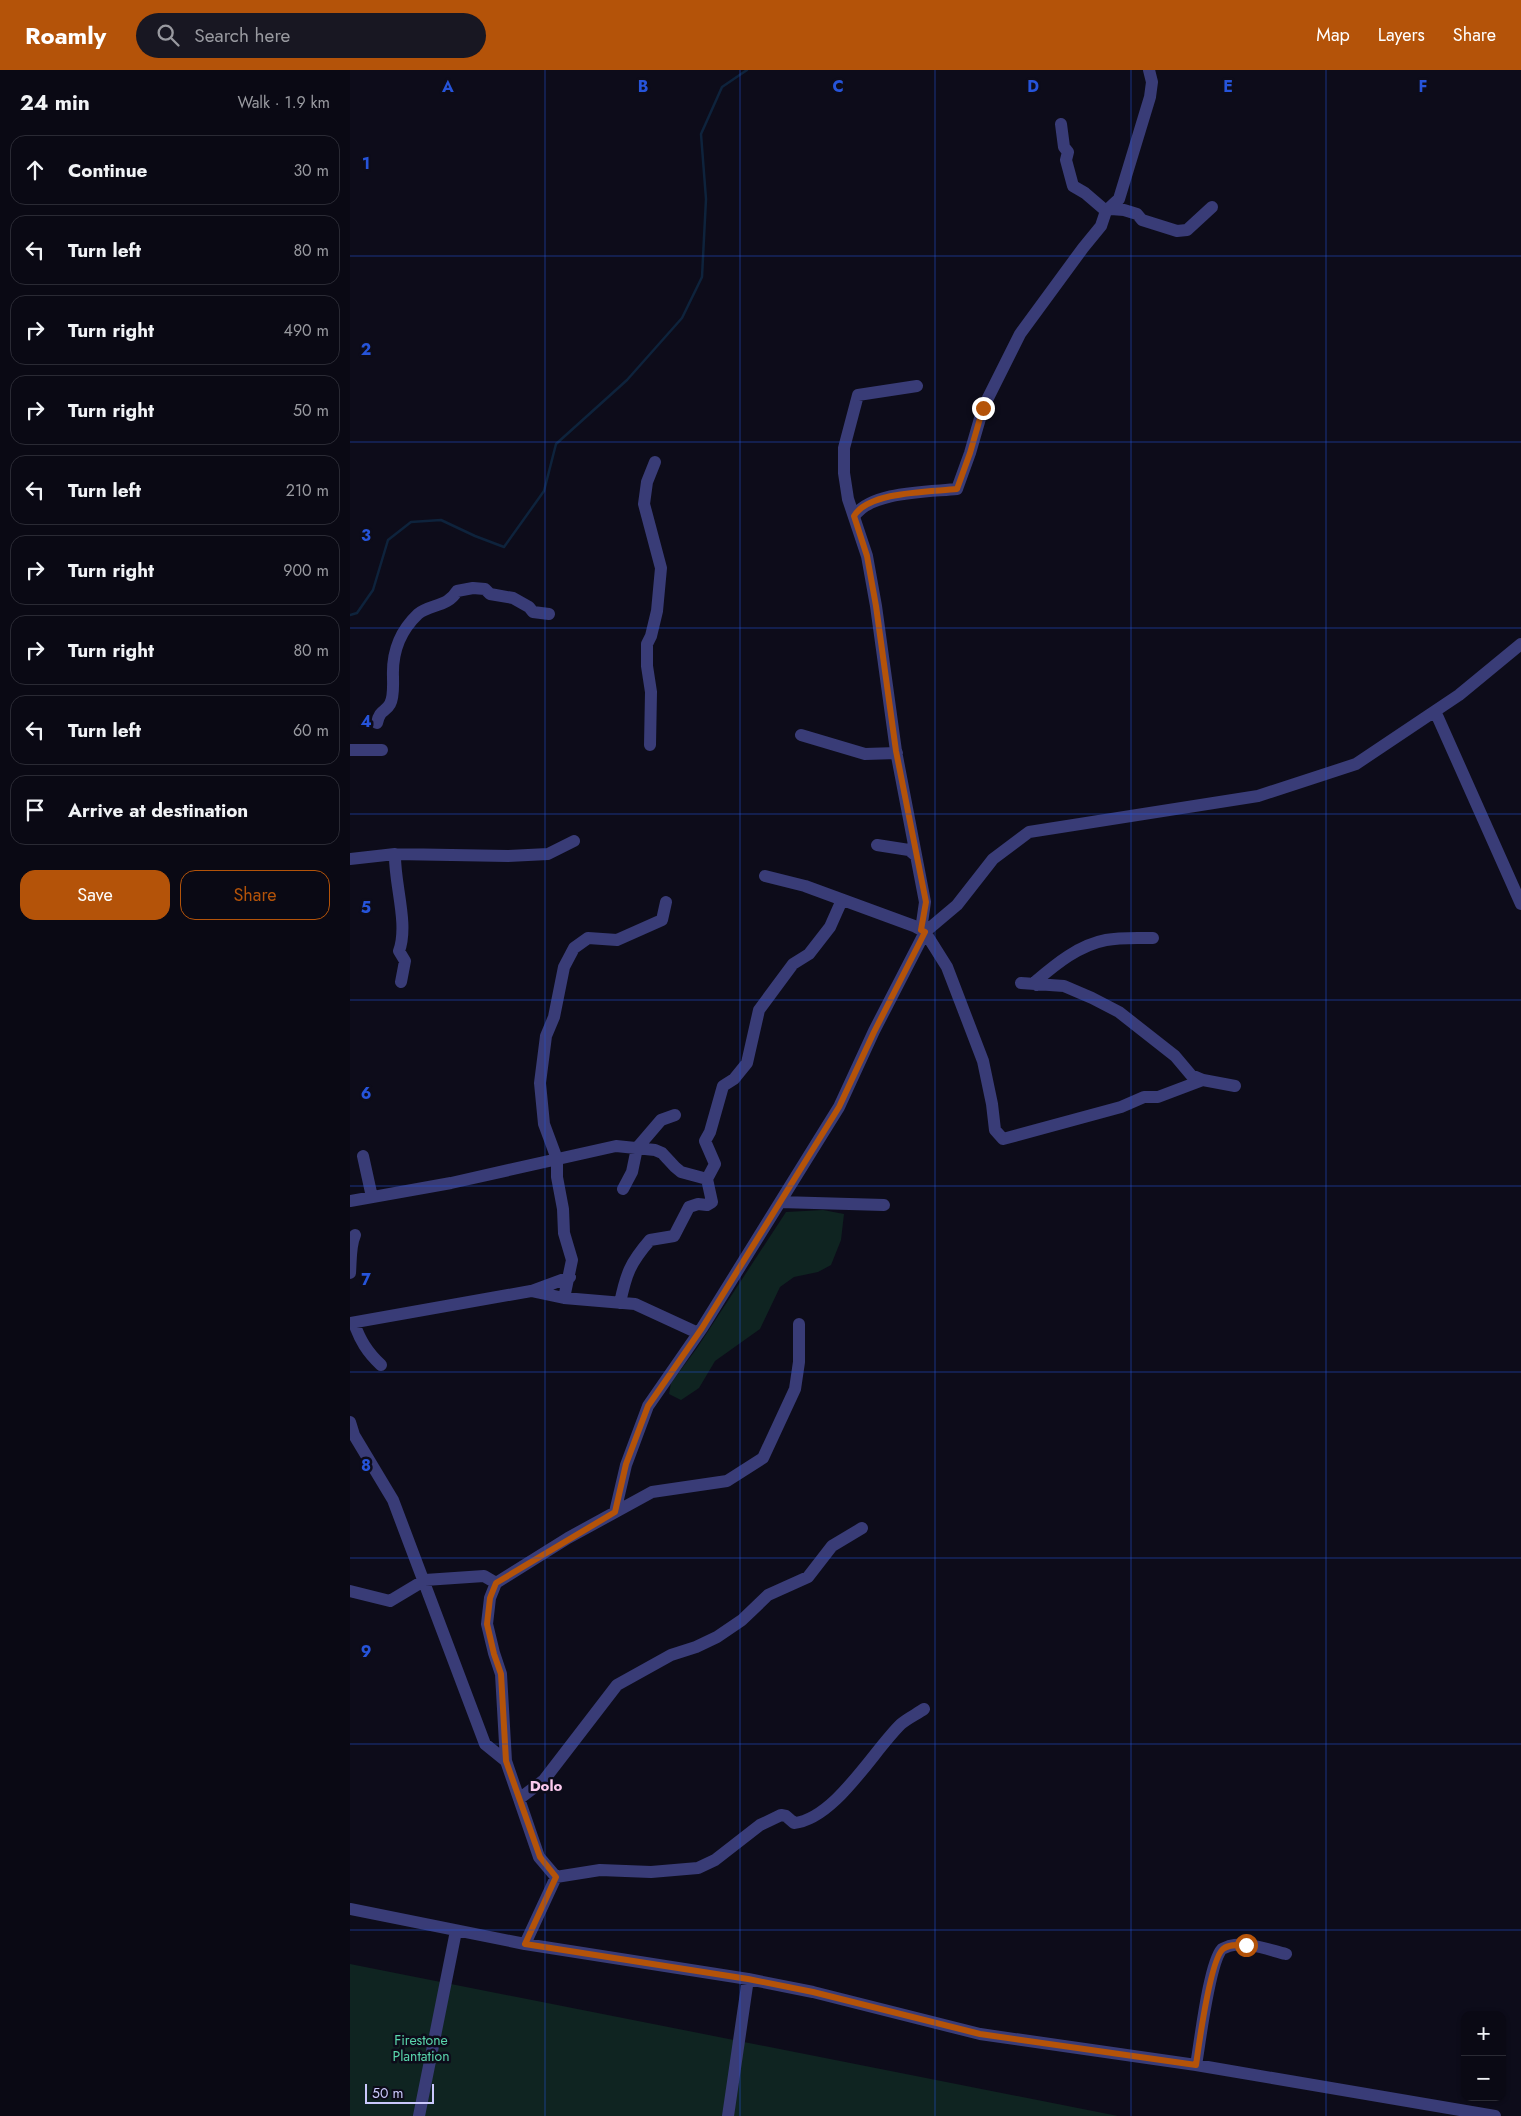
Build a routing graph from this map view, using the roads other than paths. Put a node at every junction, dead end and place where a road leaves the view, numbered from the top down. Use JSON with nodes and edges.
{"nodes":[{"id":1,"x":1149,"y":70,"type":"edge"},
{"id":2,"x":1061,"y":124,"type":"dead end"},
{"id":3,"x":1212,"y":207,"type":"dead end"},
{"id":4,"x":1106,"y":211,"type":"junction"},
{"id":5,"x":917,"y":386,"type":"dead end"},
{"id":6,"x":655,"y":462,"type":"dead end"},
{"id":7,"x":854,"y":516,"type":"junction"},
{"id":8,"x":549,"y":614,"type":"dead end"},
{"id":9,"x":1521,"y":644,"type":"edge"},
{"id":10,"x":1435,"y":711,"type":"junction"},
{"id":11,"x":377,"y":722,"type":"dead end"},
{"id":12,"x":801,"y":735,"type":"dead end"},
{"id":13,"x":650,"y":745,"type":"dead end"},
{"id":14,"x":350,"y":750,"type":"edge"},
{"id":15,"x":382,"y":750,"type":"dead end"},
{"id":16,"x":897,"y":753,"type":"junction"},
{"id":17,"x":574,"y":841,"type":"dead end"},
{"id":18,"x":877,"y":845,"type":"dead end"},
{"id":19,"x":394,"y":854,"type":"junction"},
{"id":20,"x":916,"y":856,"type":"junction"},
{"id":21,"x":350,"y":859,"type":"edge"},
{"id":22,"x":765,"y":876,"type":"dead end"},
{"id":23,"x":842,"y":900,"type":"junction"},
{"id":24,"x":666,"y":902,"type":"dead end"},
{"id":25,"x":1521,"y":904,"type":"edge"},
{"id":26,"x":923,"y":931,"type":"junction"},
{"id":27,"x":1153,"y":938,"type":"dead end"},
{"id":28,"x":401,"y":982,"type":"dead end"},
{"id":29,"x":1021,"y":983,"type":"dead end"},
{"id":30,"x":1037,"y":985,"type":"junction"},
{"id":31,"x":1203,"y":1080,"type":"junction"},
{"id":32,"x":1235,"y":1086,"type":"dead end"},
{"id":33,"x":675,"y":1115,"type":"dead end"},
{"id":34,"x":637,"y":1148,"type":"junction"},
{"id":35,"x":363,"y":1156,"type":"dead end"},
{"id":36,"x":557,"y":1159,"type":"junction"},
{"id":37,"x":707,"y":1179,"type":"junction"},
{"id":38,"x":623,"y":1189,"type":"dead end"},
{"id":39,"x":372,"y":1197,"type":"junction"},
{"id":40,"x":350,"y":1201,"type":"edge"},
{"id":41,"x":780,"y":1202,"type":"junction"},
{"id":42,"x":884,"y":1205,"type":"dead end"},
{"id":43,"x":355,"y":1235,"type":"dead end"},
{"id":44,"x":350,"y":1274,"type":"edge"},
{"id":45,"x":570,"y":1277,"type":"junction"},
{"id":46,"x":531,"y":1291,"type":"junction"},
{"id":47,"x":564,"y":1298,"type":"junction"},
{"id":48,"x":620,"y":1303,"type":"junction"},
{"id":49,"x":352,"y":1323,"type":"edge"},
{"id":50,"x":799,"y":1324,"type":"dead end"},
{"id":51,"x":698,"y":1333,"type":"junction"},
{"id":52,"x":381,"y":1364,"type":"dead end"},
{"id":53,"x":350,"y":1422,"type":"edge"},
{"id":54,"x":615,"y":1512,"type":"junction"},
{"id":55,"x":862,"y":1528,"type":"dead end"},
{"id":56,"x":425,"y":1580,"type":"junction"},
{"id":57,"x":496,"y":1583,"type":"junction"},
{"id":58,"x":350,"y":1592,"type":"edge"},
{"id":59,"x":924,"y":1709,"type":"dead end"},
{"id":60,"x":506,"y":1761,"type":"junction"},
{"id":61,"x":519,"y":1799,"type":"junction"},
{"id":62,"x":556,"y":1877,"type":"junction"},
{"id":63,"x":350,"y":1909,"type":"edge"},
{"id":64,"x":456,"y":1931,"type":"junction"},
{"id":65,"x":525,"y":1944,"type":"junction"},
{"id":66,"x":1286,"y":1954,"type":"dead end"},
{"id":67,"x":748,"y":1979,"type":"junction"},
{"id":68,"x":1196,"y":2065,"type":"junction"},
{"id":69,"x":419,"y":2116,"type":"edge"},
{"id":70,"x":728,"y":2116,"type":"edge"},
{"id":71,"x":1495,"y":2116,"type":"edge"}],
"edges":[{"from":1,"to":4,"type":"street"},
{"from":2,"to":4,"type":"street"},
{"from":3,"to":4,"type":"street"},
{"from":4,"to":7,"type":"street"},
{"from":5,"to":7,"type":"street"},
{"from":6,"to":13,"type":"street"},
{"from":7,"to":16,"type":"street"},
{"from":8,"to":11,"type":"street"},
{"from":9,"to":10,"type":"street"},
{"from":10,"to":25,"type":"street"},
{"from":10,"to":26,"type":"street"},
{"from":12,"to":16,"type":"street"},
{"from":14,"to":15,"type":"street"},
{"from":16,"to":20,"type":"street"},
{"from":17,"to":19,"type":"street"},
{"from":18,"to":20,"type":"street"},
{"from":19,"to":21,"type":"street"},
{"from":19,"to":28,"type":"street"},
{"from":20,"to":26,"type":"street"},
{"from":22,"to":23,"type":"street"},
{"from":23,"to":26,"type":"street"},
{"from":23,"to":37,"type":"street"},
{"from":24,"to":36,"type":"street"},
{"from":26,"to":31,"type":"street"},
{"from":26,"to":41,"type":"street"},
{"from":27,"to":30,"type":"street"},
{"from":29,"to":30,"type":"street"},
{"from":30,"to":31,"type":"street"},
{"from":31,"to":32,"type":"street"},
{"from":33,"to":34,"type":"street"},
{"from":34,"to":36,"type":"street"},
{"from":34,"to":37,"type":"street"},
{"from":34,"to":38,"type":"street"},
{"from":35,"to":39,"type":"street"},
{"from":36,"to":39,"type":"street"},
{"from":36,"to":45,"type":"street"},
{"from":37,"to":48,"type":"street"},
{"from":39,"to":40,"type":"street"},
{"from":41,"to":42,"type":"street"},
{"from":41,"to":51,"type":"street"},
{"from":43,"to":44,"type":"street"},
{"from":45,"to":46,"type":"street"},
{"from":45,"to":47,"type":"street"},
{"from":46,"to":47,"type":"street"},
{"from":46,"to":49,"type":"street"},
{"from":47,"to":48,"type":"street"},
{"from":48,"to":51,"type":"street"},
{"from":49,"to":52,"type":"street"},
{"from":50,"to":54,"type":"street"},
{"from":51,"to":54,"type":"street"},
{"from":53,"to":56,"type":"street"},
{"from":54,"to":57,"type":"street"},
{"from":55,"to":61,"type":"street"},
{"from":56,"to":57,"type":"street"},
{"from":56,"to":58,"type":"street"},
{"from":56,"to":60,"type":"street"},
{"from":57,"to":60,"type":"street"},
{"from":59,"to":62,"type":"street"},
{"from":60,"to":61,"type":"street"},
{"from":61,"to":62,"type":"street"},
{"from":62,"to":65,"type":"street"},
{"from":63,"to":64,"type":"street"},
{"from":64,"to":65,"type":"street"},
{"from":64,"to":69,"type":"street"},
{"from":65,"to":67,"type":"street"},
{"from":66,"to":68,"type":"street"},
{"from":67,"to":68,"type":"street"},
{"from":67,"to":70,"type":"street"},
{"from":68,"to":71,"type":"street"}]}
